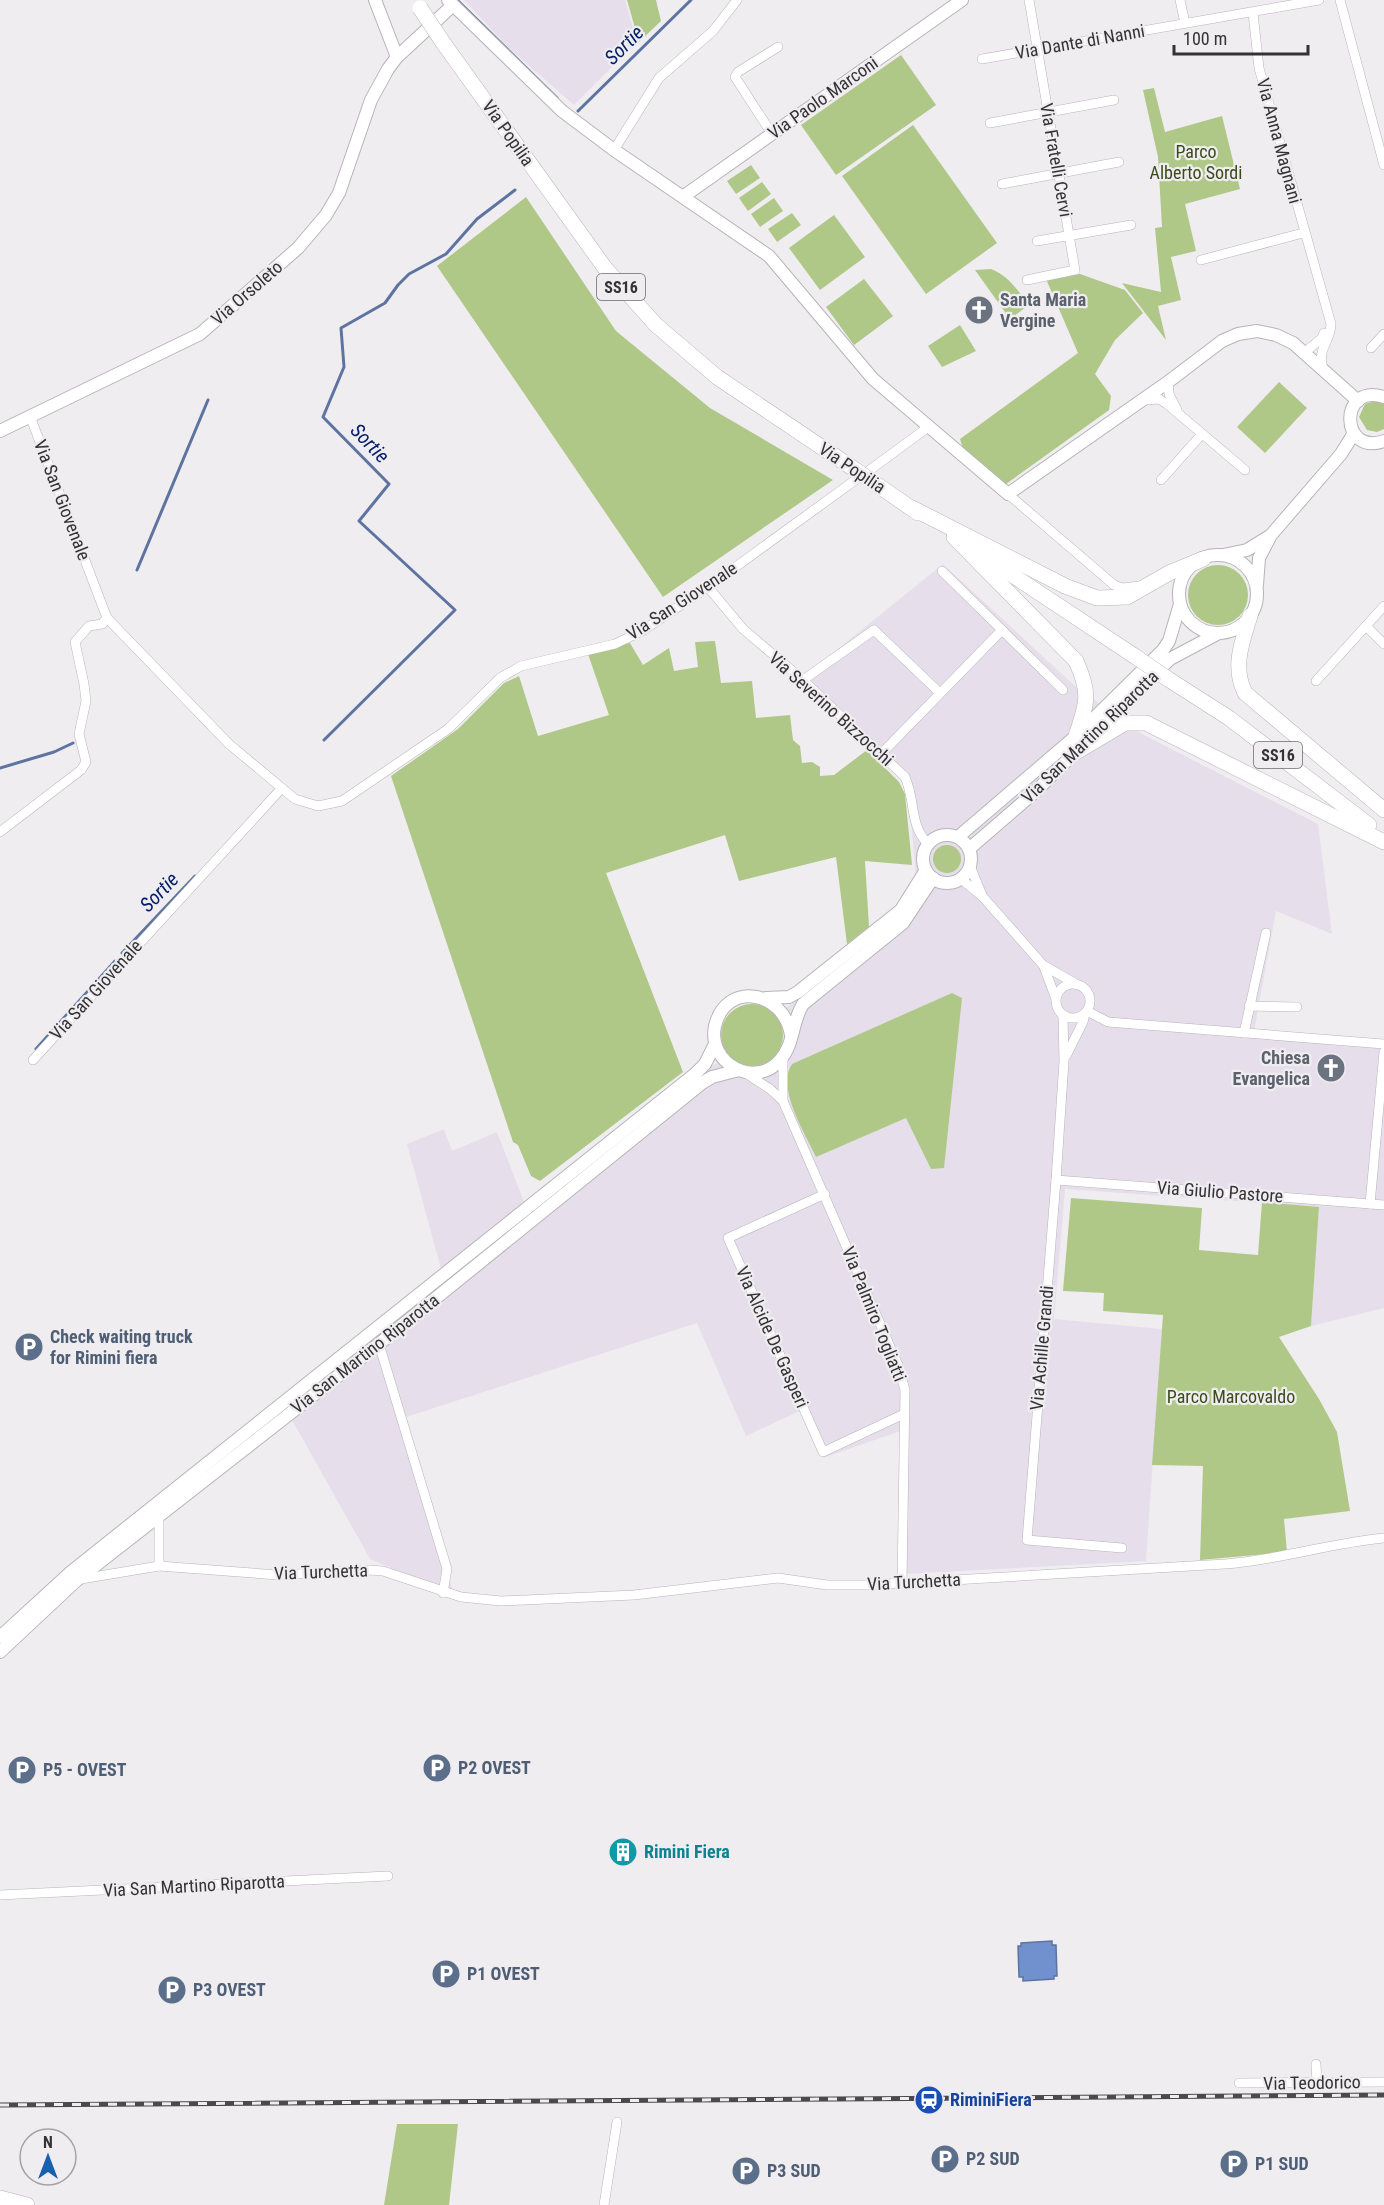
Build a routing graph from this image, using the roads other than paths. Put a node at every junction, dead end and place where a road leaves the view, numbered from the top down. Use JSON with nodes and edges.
{"nodes":[{"id":1,"x":375,"y":0,"type":"edge"},
{"id":2,"x":736,"y":0,"type":"edge"},
{"id":3,"x":962,"y":0,"type":"edge"},
{"id":4,"x":1029,"y":0,"type":"edge"},
{"id":5,"x":1180,"y":0,"type":"edge"},
{"id":6,"x":1319,"y":0,"type":"edge"},
{"id":7,"x":1340,"y":0,"type":"edge"},
{"id":8,"x":450,"y":3,"type":"edge"},
{"id":9,"x":417,"y":4,"type":"edge"},
{"id":10,"x":1252,"y":13,"type":"junction"},
{"id":11,"x":1185,"y":23,"type":"junction"},
{"id":12,"x":778,"y":47,"type":"dead end"},
{"id":13,"x":1037,"y":50,"type":"junction"},
{"id":14,"x":398,"y":57,"type":"junction"},
{"id":15,"x":982,"y":59,"type":"dead end"},
{"id":16,"x":1114,"y":100,"type":"dead end"},
{"id":17,"x":1048,"y":113,"type":"junction"},
{"id":18,"x":990,"y":123,"type":"dead end"},
{"id":19,"x":772,"y":134,"type":"junction"},
{"id":20,"x":614,"y":150,"type":"junction"},
{"id":21,"x":1119,"y":162,"type":"dead end"},
{"id":22,"x":1384,"y":165,"type":"edge"},
{"id":23,"x":1057,"y":174,"type":"junction"},
{"id":24,"x":1002,"y":184,"type":"dead end"},
{"id":25,"x":684,"y":196,"type":"junction"},
{"id":26,"x":1131,"y":225,"type":"dead end"},
{"id":27,"x":1304,"y":233,"type":"junction"},
{"id":28,"x":1069,"y":235,"type":"junction"},
{"id":29,"x":1037,"y":241,"type":"dead end"},
{"id":30,"x":1201,"y":260,"type":"dead end"},
{"id":31,"x":1027,"y":280,"type":"dead end"},
{"id":32,"x":1327,"y":316,"type":"junction"},
{"id":33,"x":1384,"y":334,"type":"edge"},
{"id":34,"x":1371,"y":348,"type":"dead end"},
{"id":35,"x":1305,"y":353,"type":"junction"},
{"id":36,"x":1324,"y":370,"type":"junction"},
{"id":37,"x":1165,"y":385,"type":"junction"},
{"id":38,"x":1383,"y":395,"type":"edge"},
{"id":39,"x":1143,"y":400,"type":"junction"},
{"id":40,"x":1358,"y":401,"type":"junction"},
{"id":41,"x":1167,"y":404,"type":"junction"},
{"id":42,"x":1180,"y":415,"type":"junction"},
{"id":43,"x":30,"y":416,"type":"junction"},
{"id":44,"x":927,"y":428,"type":"junction"},
{"id":45,"x":0,"y":431,"type":"edge"},
{"id":46,"x":1202,"y":434,"type":"junction"},
{"id":47,"x":1358,"y":437,"type":"junction"},
{"id":48,"x":1384,"y":441,"type":"edge"},
{"id":49,"x":1245,"y":470,"type":"dead end"},
{"id":50,"x":864,"y":476,"type":"junction"},
{"id":51,"x":1161,"y":480,"type":"dead end"},
{"id":52,"x":1008,"y":494,"type":"junction"},
{"id":53,"x":912,"y":508,"type":"junction"},
{"id":54,"x":1271,"y":535,"type":"junction"},
{"id":55,"x":954,"y":537,"type":"junction"},
{"id":56,"x":1220,"y":556,"type":"junction"},
{"id":57,"x":1203,"y":559,"type":"junction"},
{"id":58,"x":942,"y":571,"type":"dead end"},
{"id":59,"x":1154,"y":582,"type":"junction"},
{"id":60,"x":708,"y":587,"type":"junction"},
{"id":61,"x":1257,"y":590,"type":"junction"},
{"id":62,"x":1180,"y":604,"type":"junction"},
{"id":63,"x":1384,"y":606,"type":"edge"},
{"id":64,"x":1250,"y":616,"type":"junction"},
{"id":65,"x":107,"y":618,"type":"junction"},
{"id":66,"x":1365,"y":626,"type":"junction"},
{"id":67,"x":1002,"y":630,"type":"junction"},
{"id":68,"x":1217,"y":634,"type":"junction"},
{"id":69,"x":1384,"y":644,"type":"edge"},
{"id":70,"x":803,"y":680,"type":"junction"},
{"id":71,"x":1316,"y":681,"type":"dead end"},
{"id":72,"x":1063,"y":690,"type":"dead end"},
{"id":73,"x":940,"y":693,"type":"junction"},
{"id":74,"x":1076,"y":736,"type":"junction"},
{"id":75,"x":1076,"y":752,"type":"junction"},
{"id":76,"x":881,"y":754,"type":"junction"},
{"id":77,"x":281,"y":789,"type":"junction"},
{"id":78,"x":1384,"y":810,"type":"edge"},
{"id":79,"x":0,"y":832,"type":"edge"},
{"id":80,"x":958,"y":837,"type":"junction"},
{"id":81,"x":1384,"y":837,"type":"edge"},
{"id":82,"x":1384,"y":842,"type":"edge"},
{"id":83,"x":928,"y":844,"type":"junction"},
{"id":84,"x":969,"y":849,"type":"junction"},
{"id":85,"x":970,"y":866,"type":"junction"},
{"id":86,"x":929,"y":874,"type":"junction"},
{"id":87,"x":960,"y":878,"type":"junction"},
{"id":88,"x":983,"y":897,"type":"junction"},
{"id":89,"x":1266,"y":933,"type":"dead end"},
{"id":90,"x":1042,"y":965,"type":"junction"},
{"id":91,"x":1076,"y":984,"type":"junction"},
{"id":92,"x":765,"y":998,"type":"junction"},
{"id":93,"x":1056,"y":999,"type":"junction"},
{"id":94,"x":1250,"y":1006,"type":"junction"},
{"id":95,"x":1297,"y":1007,"type":"dead end"},
{"id":96,"x":1086,"y":1012,"type":"junction"},
{"id":97,"x":1063,"y":1016,"type":"junction"},
{"id":98,"x":1244,"y":1033,"type":"junction"},
{"id":99,"x":790,"y":1035,"type":"junction"},
{"id":100,"x":715,"y":1044,"type":"junction"},
{"id":101,"x":1384,"y":1044,"type":"edge"},
{"id":102,"x":1384,"y":1052,"type":"edge"},
{"id":103,"x":783,"y":1058,"type":"junction"},
{"id":104,"x":33,"y":1060,"type":"dead end"},
{"id":105,"x":1064,"y":1061,"type":"junction"},
{"id":106,"x":742,"y":1071,"type":"junction"},
{"id":107,"x":783,"y":1101,"type":"junction"},
{"id":108,"x":1056,"y":1180,"type":"junction"},
{"id":109,"x":825,"y":1194,"type":"junction"},
{"id":110,"x":1370,"y":1204,"type":"junction"},
{"id":111,"x":1384,"y":1205,"type":"edge"},
{"id":112,"x":379,"y":1344,"type":"junction"},
{"id":113,"x":904,"y":1414,"type":"junction"},
{"id":114,"x":159,"y":1515,"type":"junction"},
{"id":115,"x":1384,"y":1538,"type":"edge"},
{"id":116,"x":1122,"y":1548,"type":"dead end"},
{"id":117,"x":159,"y":1566,"type":"junction"},
{"id":118,"x":77,"y":1580,"type":"junction"},
{"id":119,"x":902,"y":1583,"type":"junction"},
{"id":120,"x":443,"y":1593,"type":"junction"},
{"id":121,"x":0,"y":1637,"type":"edge"},
{"id":122,"x":0,"y":1652,"type":"edge"},
{"id":123,"x":388,"y":1876,"type":"dead end"},
{"id":124,"x":0,"y":1894,"type":"edge"},
{"id":125,"x":1316,"y":2064,"type":"dead end"},
{"id":126,"x":1384,"y":2082,"type":"edge"},
{"id":127,"x":1239,"y":2083,"type":"dead end"},
{"id":128,"x":1317,"y":2083,"type":"junction"},
{"id":129,"x":617,"y":2122,"type":"dead end"},
{"id":130,"x":0,"y":2198,"type":"edge"},
{"id":131,"x":27,"y":2205,"type":"edge"},
{"id":132,"x":604,"y":2205,"type":"edge"}],
"edges":[{"from":1,"to":14,"type":"street"},
{"from":2,"to":20,"type":"street"},
{"from":3,"to":19,"type":"street","name":"Via Paolo Marconi"},
{"from":4,"to":13,"type":"street","name":"Via Fratelli Cervi"},
{"from":5,"to":11,"type":"street"},
{"from":6,"to":10,"type":"street","name":"Via Dante di Nanni"},
{"from":7,"to":22,"type":"street"},
{"from":8,"to":14,"type":"street","name":"Via Orsoleto"},
{"from":8,"to":20,"type":"street"},
{"from":9,"to":50,"type":"main road","name":"Via Popilia","number":"SS16","bridge":true},
{"from":10,"to":11,"type":"street","name":"Via Dante di Nanni"},
{"from":10,"to":27,"type":"street","name":"Via Anna Magnani"},
{"from":11,"to":13,"type":"street","name":"Via Dante di Nanni"},
{"from":12,"to":19,"type":"street"},
{"from":13,"to":15,"type":"street","name":"Via Dante di Nanni"},
{"from":13,"to":17,"type":"street","name":"Via Fratelli Cervi"},
{"from":14,"to":43,"type":"street","name":"Via Orsoleto"},
{"from":16,"to":17,"type":"street"},
{"from":17,"to":18,"type":"street"},
{"from":17,"to":23,"type":"street","name":"Via Fratelli Cervi"},
{"from":19,"to":25,"type":"street","name":"Via Paolo Marconi"},
{"from":20,"to":25,"type":"street"},
{"from":21,"to":23,"type":"street"},
{"from":23,"to":24,"type":"street"},
{"from":23,"to":28,"type":"street","name":"Via Fratelli Cervi"},
{"from":25,"to":44,"type":"street"},
{"from":26,"to":28,"type":"street"},
{"from":27,"to":30,"type":"street"},
{"from":27,"to":32,"type":"street","name":"Via Anna Magnani"},
{"from":28,"to":29,"type":"street"},
{"from":28,"to":31,"type":"street","name":"Via Fratelli Cervi"},
{"from":32,"to":35,"type":"street"},
{"from":32,"to":36,"type":"street","name":"Via Anna Magnani"},
{"from":33,"to":34,"type":"street"},
{"from":35,"to":36,"type":"street"},
{"from":35,"to":37,"type":"street"},
{"from":36,"to":40,"type":"street"},
{"from":37,"to":39,"type":"street"},
{"from":37,"to":41,"type":"street"},
{"from":37,"to":42,"type":"street"},
{"from":38,"to":40,"type":"street"},
{"from":39,"to":41,"type":"street"},
{"from":39,"to":52,"type":"street"},
{"from":40,"to":47,"type":"street"},
{"from":41,"to":42,"type":"street"},
{"from":42,"to":46,"type":"street"},
{"from":43,"to":45,"type":"street","name":"Via Orsoleto"},
{"from":43,"to":65,"type":"street","name":"Via San Giovenale"},
{"from":44,"to":50,"type":"street","name":"Via San Giovenale"},
{"from":44,"to":52,"type":"street"},
{"from":46,"to":49,"type":"street"},
{"from":46,"to":51,"type":"street"},
{"from":47,"to":48,"type":"street"},
{"from":47,"to":54,"type":"street"},
{"from":50,"to":53,"type":"main road","name":"Via Popilia","number":"SS16"},
{"from":50,"to":60,"type":"street","name":"Via San Giovenale"},
{"from":52,"to":59,"type":"street"},
{"from":53,"to":55,"type":"main road","name":"Via Popilia","number":"SS16"},
{"from":53,"to":59,"type":"main road"},
{"from":54,"to":56,"type":"street"},
{"from":54,"to":61,"type":"street"},
{"from":55,"to":74,"type":"main road"},
{"from":55,"to":81,"type":"main road","name":"Via Popilia","number":"SS16","bridge":true},
{"from":56,"to":57,"type":"street"},
{"from":56,"to":61,"type":"street"},
{"from":57,"to":59,"type":"main road"},
{"from":57,"to":62,"type":"street"},
{"from":58,"to":67,"type":"street"},
{"from":60,"to":70,"type":"street","name":"Via Severino Bizzocchi"},
{"from":60,"to":77,"type":"street","name":"Via San Giovenale"},
{"from":61,"to":64,"type":"street"},
{"from":62,"to":68,"type":"street"},
{"from":62,"to":74,"type":"street","name":"Via San Martino Riparotta"},
{"from":63,"to":66,"type":"street"},
{"from":64,"to":68,"type":"street"},
{"from":64,"to":78,"type":"main road"},
{"from":65,"to":77,"type":"street","name":"Via San Giovenale"},
{"from":65,"to":79,"type":"street"},
{"from":66,"to":69,"type":"street"},
{"from":66,"to":71,"type":"street"},
{"from":67,"to":72,"type":"street"},
{"from":67,"to":73,"type":"street"},
{"from":68,"to":75,"type":"street","name":"Via San Martino Riparotta"},
{"from":70,"to":73,"type":"street"},
{"from":70,"to":76,"type":"street","name":"Via Severino Bizzocchi"},
{"from":73,"to":76,"type":"street"},
{"from":74,"to":80,"type":"street","name":"Via San Martino Riparotta"},
{"from":75,"to":82,"type":"main road"},
{"from":75,"to":84,"type":"street","name":"Via San Martino Riparotta"},
{"from":76,"to":83,"type":"street","name":"Via Severino Bizzocchi"},
{"from":77,"to":104,"type":"street","name":"Via San Giovenale"},
{"from":80,"to":83,"type":"street"},
{"from":80,"to":84,"type":"street"},
{"from":83,"to":86,"type":"street"},
{"from":84,"to":85,"type":"street"},
{"from":85,"to":87,"type":"street"},
{"from":85,"to":88,"type":"street","name":"Via Achille Grandi"},
{"from":86,"to":87,"type":"street"},
{"from":86,"to":92,"type":"street"},
{"from":86,"to":99,"type":"street"},
{"from":87,"to":88,"type":"street","name":"Via Achille Grandi"},
{"from":88,"to":90,"type":"street","name":"Via Achille Grandi"},
{"from":89,"to":94,"type":"street"},
{"from":90,"to":91,"type":"street","name":"Via Achille Grandi"},
{"from":90,"to":93,"type":"street","name":"Via Achille Grandi"},
{"from":91,"to":93,"type":"street"},
{"from":91,"to":96,"type":"street"},
{"from":92,"to":99,"type":"street"},
{"from":92,"to":100,"type":"street"},
{"from":93,"to":97,"type":"street","name":"Via Achille Grandi"},
{"from":94,"to":95,"type":"street"},
{"from":94,"to":98,"type":"street"},
{"from":96,"to":97,"type":"street"},
{"from":96,"to":98,"type":"street"},
{"from":96,"to":105,"type":"street","name":"Via Achille Grandi"},
{"from":97,"to":105,"type":"street","name":"Via Achille Grandi"},
{"from":98,"to":101,"type":"street"},
{"from":99,"to":103,"type":"street"},
{"from":100,"to":106,"type":"street"},
{"from":100,"to":121,"type":"street","name":"Via San Martino Riparotta"},
{"from":102,"to":110,"type":"street"},
{"from":103,"to":106,"type":"street"},
{"from":103,"to":107,"type":"street","name":"Via Palmiro Togliatti"},
{"from":105,"to":108,"type":"street","name":"Via Achille Grandi"},
{"from":106,"to":107,"type":"street"},
{"from":106,"to":112,"type":"street","name":"Via San Martino Riparotta"},
{"from":107,"to":109,"type":"street","name":"Via Palmiro Togliatti"},
{"from":108,"to":110,"type":"street","name":"Via Giulio Pastore"},
{"from":108,"to":116,"type":"street","name":"Via Achille Grandi"},
{"from":109,"to":113,"type":"street","name":"Via Palmiro Togliatti"},
{"from":109,"to":113,"type":"street","name":"Via Alcide De Gasperi"},
{"from":110,"to":111,"type":"street","name":"Via Giulio Pastore"},
{"from":112,"to":114,"type":"street","name":"Via San Martino Riparotta"},
{"from":112,"to":120,"type":"street"},
{"from":113,"to":119,"type":"street","name":"Via Palmiro Togliatti"},
{"from":114,"to":117,"type":"street"},
{"from":114,"to":118,"type":"street","name":"Via San Martino Riparotta"},
{"from":115,"to":119,"type":"street","name":"Via Turchetta"},
{"from":117,"to":118,"type":"street","name":"Via Turchetta"},
{"from":117,"to":120,"type":"street","name":"Via Turchetta"},
{"from":118,"to":122,"type":"street","name":"Via San Martino Riparotta"},
{"from":119,"to":120,"type":"street","name":"Via Turchetta"},
{"from":123,"to":124,"type":"street","name":"Via San Martino Riparotta"},
{"from":125,"to":128,"type":"street"},
{"from":126,"to":128,"type":"street","name":"Via Teodorico"},
{"from":127,"to":128,"type":"street","name":"Via Teodorico"},
{"from":129,"to":132,"type":"street"},
{"from":130,"to":131,"type":"main road"}]}
